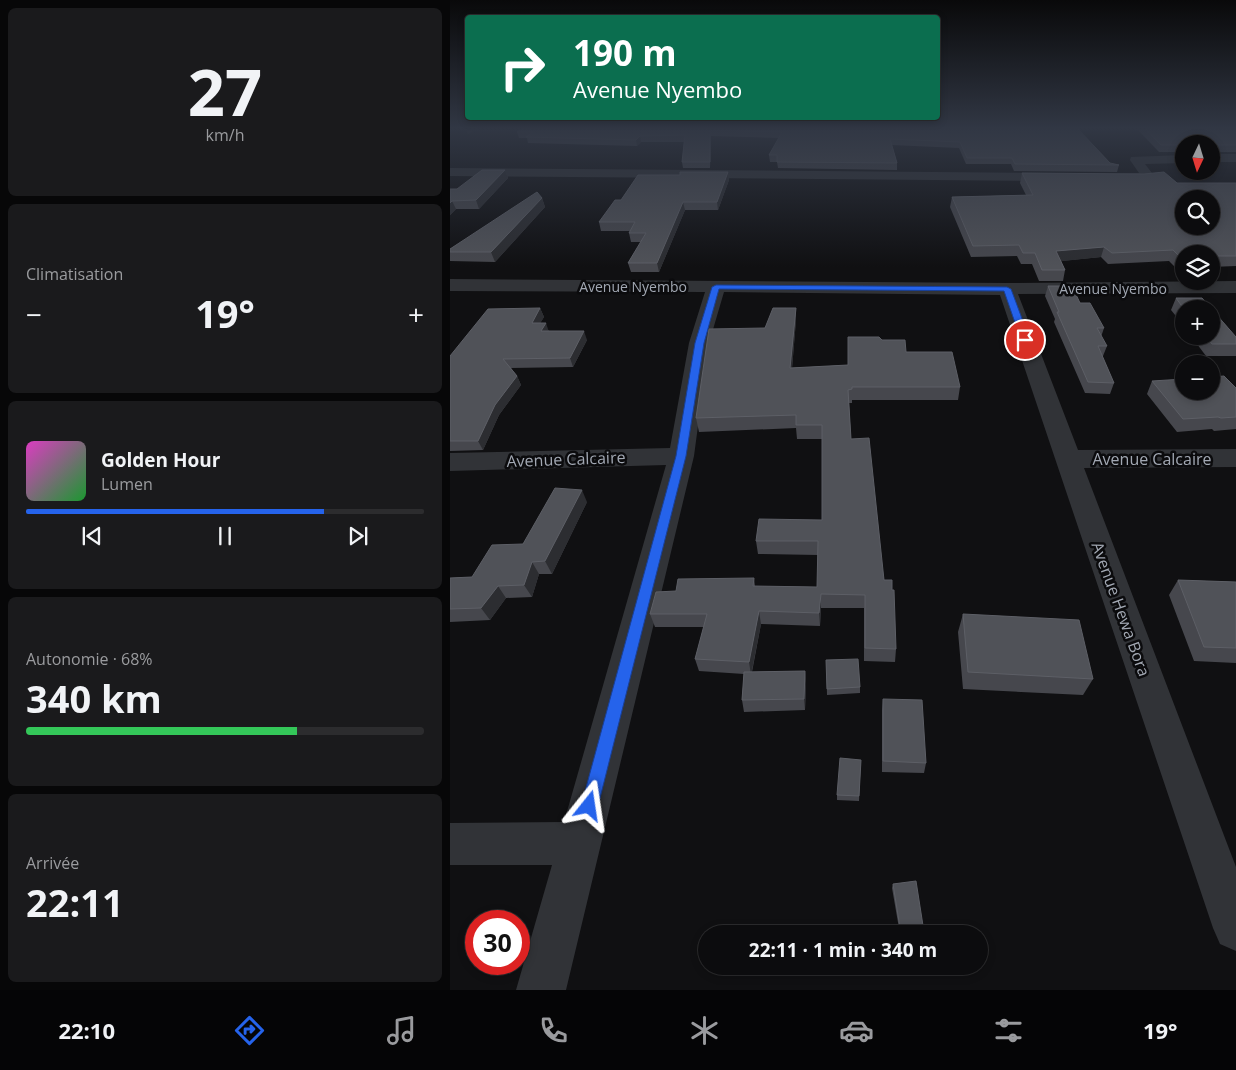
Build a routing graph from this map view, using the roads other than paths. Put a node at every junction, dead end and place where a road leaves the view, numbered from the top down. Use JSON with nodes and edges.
{"nodes":[{"id":1,"x":849,"y":175,"type":"edge"},
{"id":2,"x":1147,"y":175,"type":"edge"},
{"id":3,"x":1073,"y":177,"type":"edge"},
{"id":4,"x":1102,"y":178,"type":"edge"},
{"id":5,"x":450,"y":285,"type":"edge"},
{"id":6,"x":716,"y":287,"type":"junction"},
{"id":7,"x":1236,"y":287,"type":"edge"},
{"id":8,"x":1007,"y":289,"type":"junction"},
{"id":9,"x":681,"y":456,"type":"junction"},
{"id":10,"x":1236,"y":458,"type":"edge"},
{"id":11,"x":1068,"y":459,"type":"junction"},
{"id":12,"x":450,"y":462,"type":"edge"},
{"id":13,"x":580,"y":843,"type":"junction"},
{"id":14,"x":450,"y":844,"type":"edge"},
{"id":15,"x":1224,"y":862,"type":"edge"},
{"id":16,"x":1236,"y":928,"type":"edge"},
{"id":17,"x":541,"y":990,"type":"edge"}],
"edges":[{"from":1,"to":3,"type":"street"},
{"from":2,"to":4,"type":"street"},
{"from":5,"to":6,"type":"street","name":"Avenue Nyembo"},
{"from":6,"to":8,"type":"street","name":"Avenue Nyembo"},
{"from":6,"to":9,"type":"street"},
{"from":7,"to":8,"type":"street","name":"Avenue Nyembo"},
{"from":8,"to":11,"type":"street","name":"Avenue Hewa Bora"},
{"from":9,"to":12,"type":"street","name":"Avenue Calcaire"},
{"from":9,"to":13,"type":"street"},
{"from":10,"to":11,"type":"street","name":"Avenue Calcaire"},
{"from":11,"to":15,"type":"street","name":"Avenue Hewa Bora"},
{"from":13,"to":14,"type":"street"},
{"from":13,"to":17,"type":"street"},
{"from":15,"to":16,"type":"street","name":"Avenue Hewa Bora"}]}
